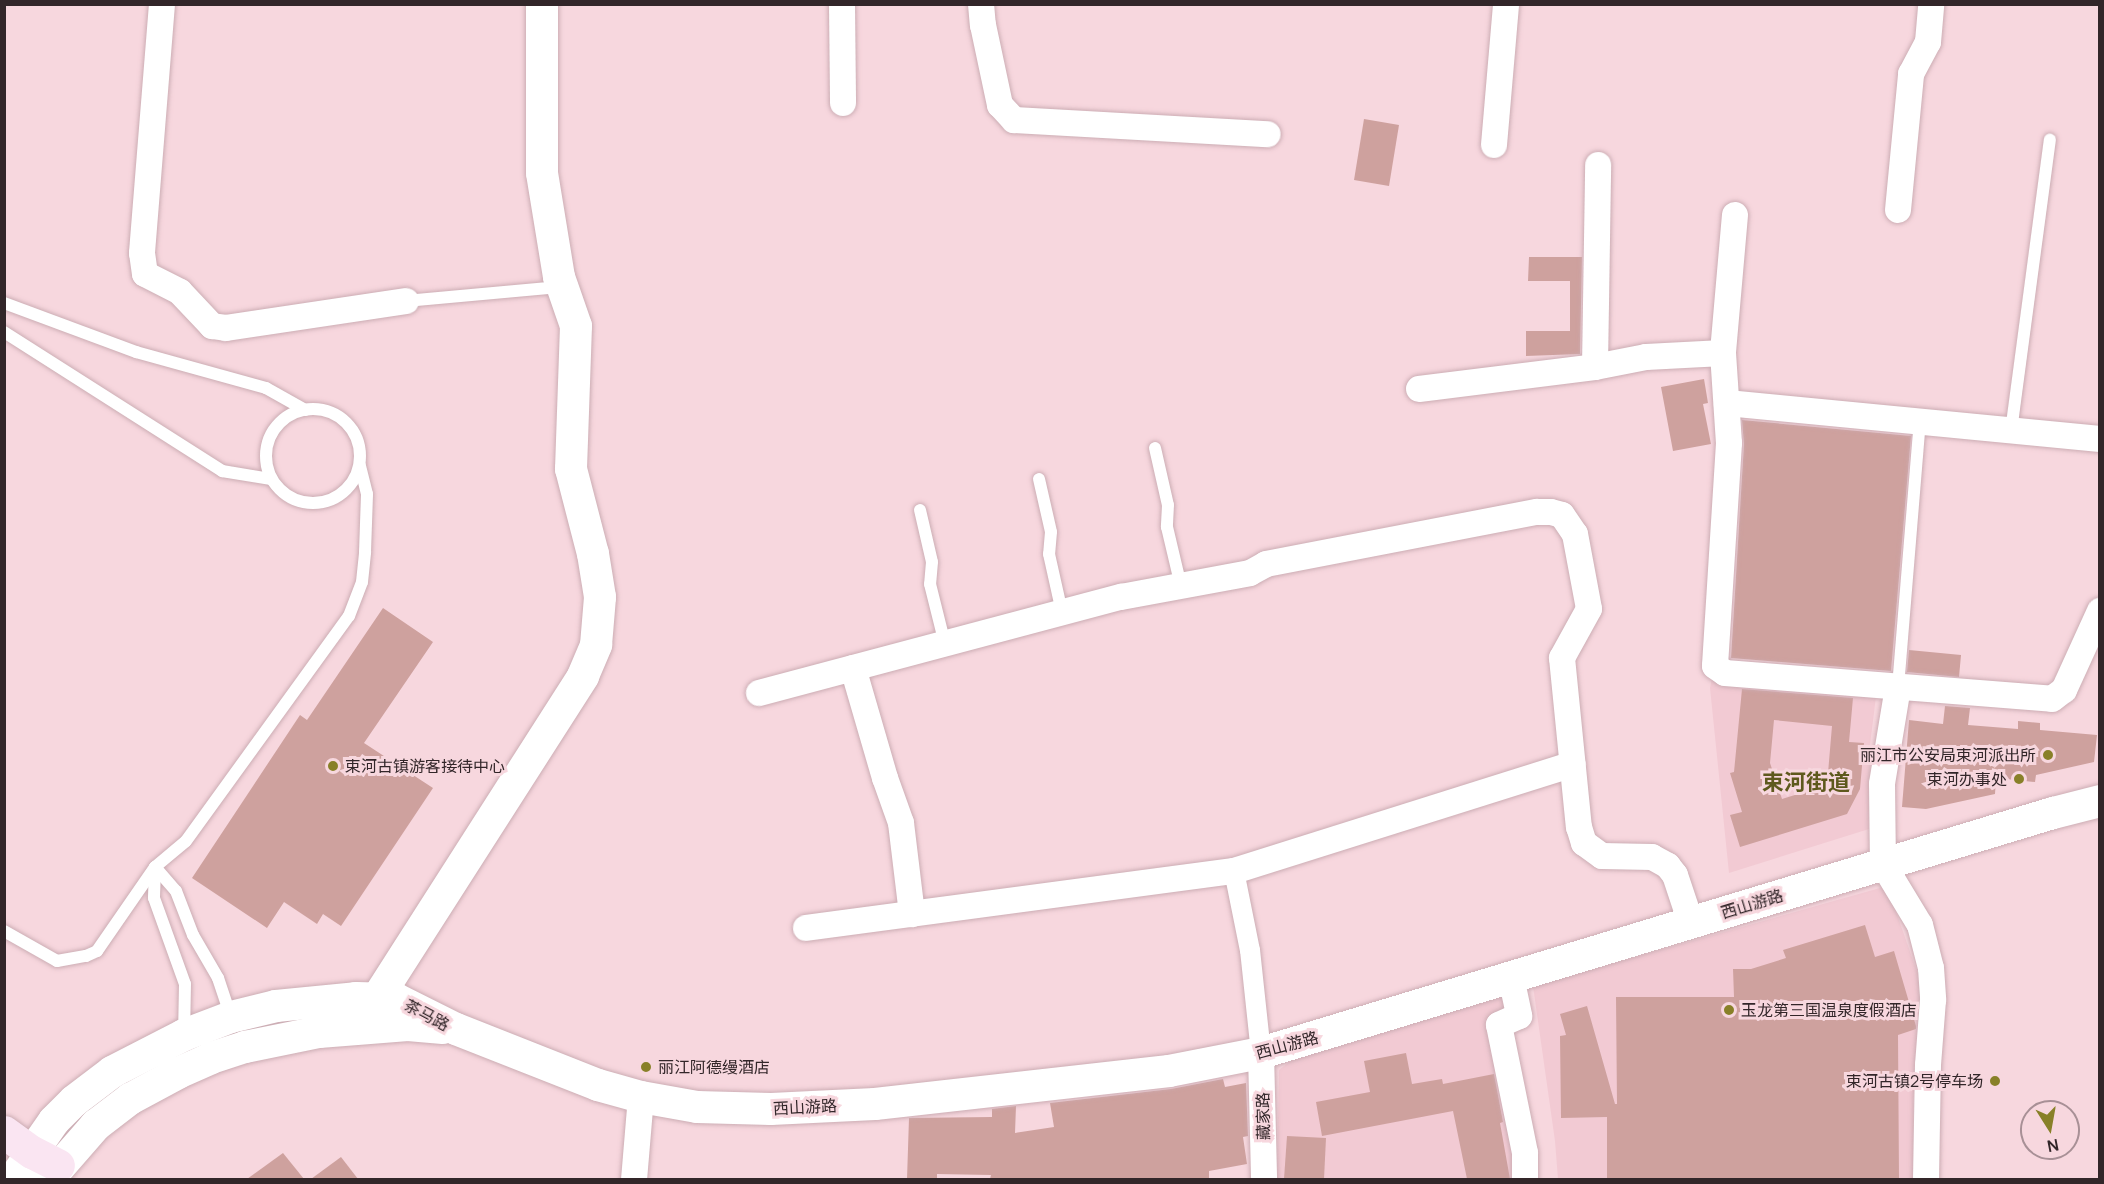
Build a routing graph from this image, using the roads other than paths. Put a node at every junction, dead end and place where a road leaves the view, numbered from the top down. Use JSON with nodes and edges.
{"nodes":[{"id":1,"x":162,"y":4,"type":"edge"},
{"id":2,"x":542,"y":4,"type":"edge"},
{"id":3,"x":842,"y":4,"type":"edge"},
{"id":4,"x":981,"y":4,"type":"edge"},
{"id":5,"x":1506,"y":4,"type":"edge"},
{"id":6,"x":1931,"y":4,"type":"edge"},
{"id":7,"x":843,"y":103,"type":"dead end"},
{"id":8,"x":1268,"y":134,"type":"dead end"},
{"id":9,"x":2050,"y":140,"type":"dead end"},
{"id":10,"x":1494,"y":145,"type":"dead end"},
{"id":11,"x":1598,"y":165,"type":"dead end"},
{"id":12,"x":1898,"y":210,"type":"dead end"},
{"id":13,"x":1736,"y":215,"type":"dead end"},
{"id":14,"x":563,"y":287,"type":"junction"},
{"id":15,"x":406,"y":301,"type":"joint"},
{"id":16,"x":4,"y":303,"type":"edge"},
{"id":17,"x":4,"y":332,"type":"edge"},
{"id":18,"x":1723,"y":353,"type":"junction"},
{"id":19,"x":1595,"y":367,"type":"junction"},
{"id":20,"x":1419,"y":389,"type":"dead end"},
{"id":21,"x":1727,"y":403,"type":"junction"},
{"id":22,"x":305,"y":410,"type":"junction"},
{"id":23,"x":1920,"y":422,"type":"junction"},
{"id":24,"x":2011,"y":431,"type":"junction"},
{"id":25,"x":2100,"y":439,"type":"edge"},
{"id":26,"x":1155,"y":448,"type":"dead end"},
{"id":27,"x":360,"y":465,"type":"junction"},
{"id":28,"x":271,"y":479,"type":"junction"},
{"id":29,"x":1039,"y":479,"type":"dead end"},
{"id":30,"x":920,"y":510,"type":"dead end"},
{"id":31,"x":1182,"y":586,"type":"junction"},
{"id":32,"x":2100,"y":611,"type":"edge"},
{"id":33,"x":1062,"y":612,"type":"junction"},
{"id":34,"x":945,"y":644,"type":"junction"},
{"id":35,"x":853,"y":668,"type":"junction"},
{"id":36,"x":1898,"y":687,"type":"junction"},
{"id":37,"x":759,"y":693,"type":"dead end"},
{"id":38,"x":1573,"y":764,"type":"junction"},
{"id":39,"x":2100,"y":801,"type":"edge"},
{"id":40,"x":1883,"y":864,"type":"junction"},
{"id":41,"x":155,"y":867,"type":"junction"},
{"id":42,"x":1234,"y":871,"type":"junction"},
{"id":43,"x":912,"y":914,"type":"junction"},
{"id":44,"x":1691,"y":922,"type":"junction"},
{"id":45,"x":806,"y":928,"type":"dead end"},
{"id":46,"x":4,"y":931,"type":"edge"},
{"id":47,"x":1511,"y":977,"type":"junction"},
{"id":48,"x":378,"y":997,"type":"junction"},
{"id":49,"x":231,"y":1017,"type":"junction"},
{"id":50,"x":456,"y":1029,"type":"junction"},
{"id":51,"x":184,"y":1035,"type":"junction"},
{"id":52,"x":1261,"y":1053,"type":"junction"},
{"id":53,"x":640,"y":1097,"type":"junction"},
{"id":54,"x":4,"y":1132,"type":"edge"},
{"id":55,"x":46,"y":1165,"type":"edge"},
{"id":56,"x":13,"y":1179,"type":"edge"},
{"id":57,"x":634,"y":1179,"type":"edge"},
{"id":58,"x":1264,"y":1179,"type":"edge"},
{"id":59,"x":1526,"y":1179,"type":"edge"},
{"id":60,"x":1926,"y":1179,"type":"edge"}],
"edges":[{"from":1,"to":15,"type":"street"},
{"from":2,"to":14,"type":"street"},
{"from":3,"to":7,"type":"street"},
{"from":4,"to":8,"type":"street"},
{"from":5,"to":10,"type":"street"},
{"from":6,"to":12,"type":"street"},
{"from":9,"to":24,"type":"lane"},
{"from":11,"to":19,"type":"street"},
{"from":13,"to":18,"type":"street"},
{"from":14,"to":15,"type":"lane"},
{"from":14,"to":48,"type":"street"},
{"from":16,"to":22,"type":"lane"},
{"from":17,"to":28,"type":"lane"},
{"from":18,"to":19,"type":"street"},
{"from":18,"to":21,"type":"street"},
{"from":19,"to":20,"type":"street"},
{"from":21,"to":23,"type":"street"},
{"from":21,"to":36,"type":"street"},
{"from":22,"to":27,"type":"lane"},
{"from":22,"to":28,"type":"lane"},
{"from":23,"to":24,"type":"street"},
{"from":23,"to":36,"type":"lane"},
{"from":24,"to":25,"type":"street"},
{"from":26,"to":31,"type":"lane"},
{"from":27,"to":28,"type":"lane"},
{"from":27,"to":41,"type":"lane"},
{"from":29,"to":33,"type":"lane"},
{"from":30,"to":34,"type":"lane"},
{"from":31,"to":33,"type":"street"},
{"from":31,"to":38,"type":"street"},
{"from":32,"to":36,"type":"street"},
{"from":33,"to":34,"type":"street"},
{"from":34,"to":35,"type":"street"},
{"from":35,"to":37,"type":"street"},
{"from":35,"to":43,"type":"street"},
{"from":36,"to":40,"type":"street"},
{"from":38,"to":42,"type":"street"},
{"from":38,"to":44,"type":"street"},
{"from":39,"to":40,"type":"street","name":"西山游路"},
{"from":40,"to":44,"type":"street","name":"西山游路"},
{"from":40,"to":60,"type":"street"},
{"from":41,"to":46,"type":"lane"},
{"from":41,"to":49,"type":"lane"},
{"from":41,"to":51,"type":"lane"},
{"from":42,"to":43,"type":"street"},
{"from":42,"to":52,"type":"street"},
{"from":43,"to":45,"type":"street"},
{"from":44,"to":47,"type":"street","name":"西山游路"},
{"from":47,"to":52,"type":"street","name":"西山游路"},
{"from":47,"to":59,"type":"street"},
{"from":48,"to":49,"type":"street","name":"茶马路"},
{"from":48,"to":50,"type":"street","name":"茶马路"},
{"from":49,"to":51,"type":"street","name":"茶马路"},
{"from":50,"to":53,"type":"street","name":"西山游路"},
{"from":50,"to":55,"type":"street","name":"茶马路"},
{"from":51,"to":55,"type":"street","name":"茶马路"},
{"from":52,"to":53,"type":"street","name":"西山游路"},
{"from":52,"to":58,"type":"street","name":"藏家路"},
{"from":53,"to":57,"type":"street"},
{"from":54,"to":55,"type":"main road"},
{"from":55,"to":56,"type":"street","name":"茶马路"}]}
